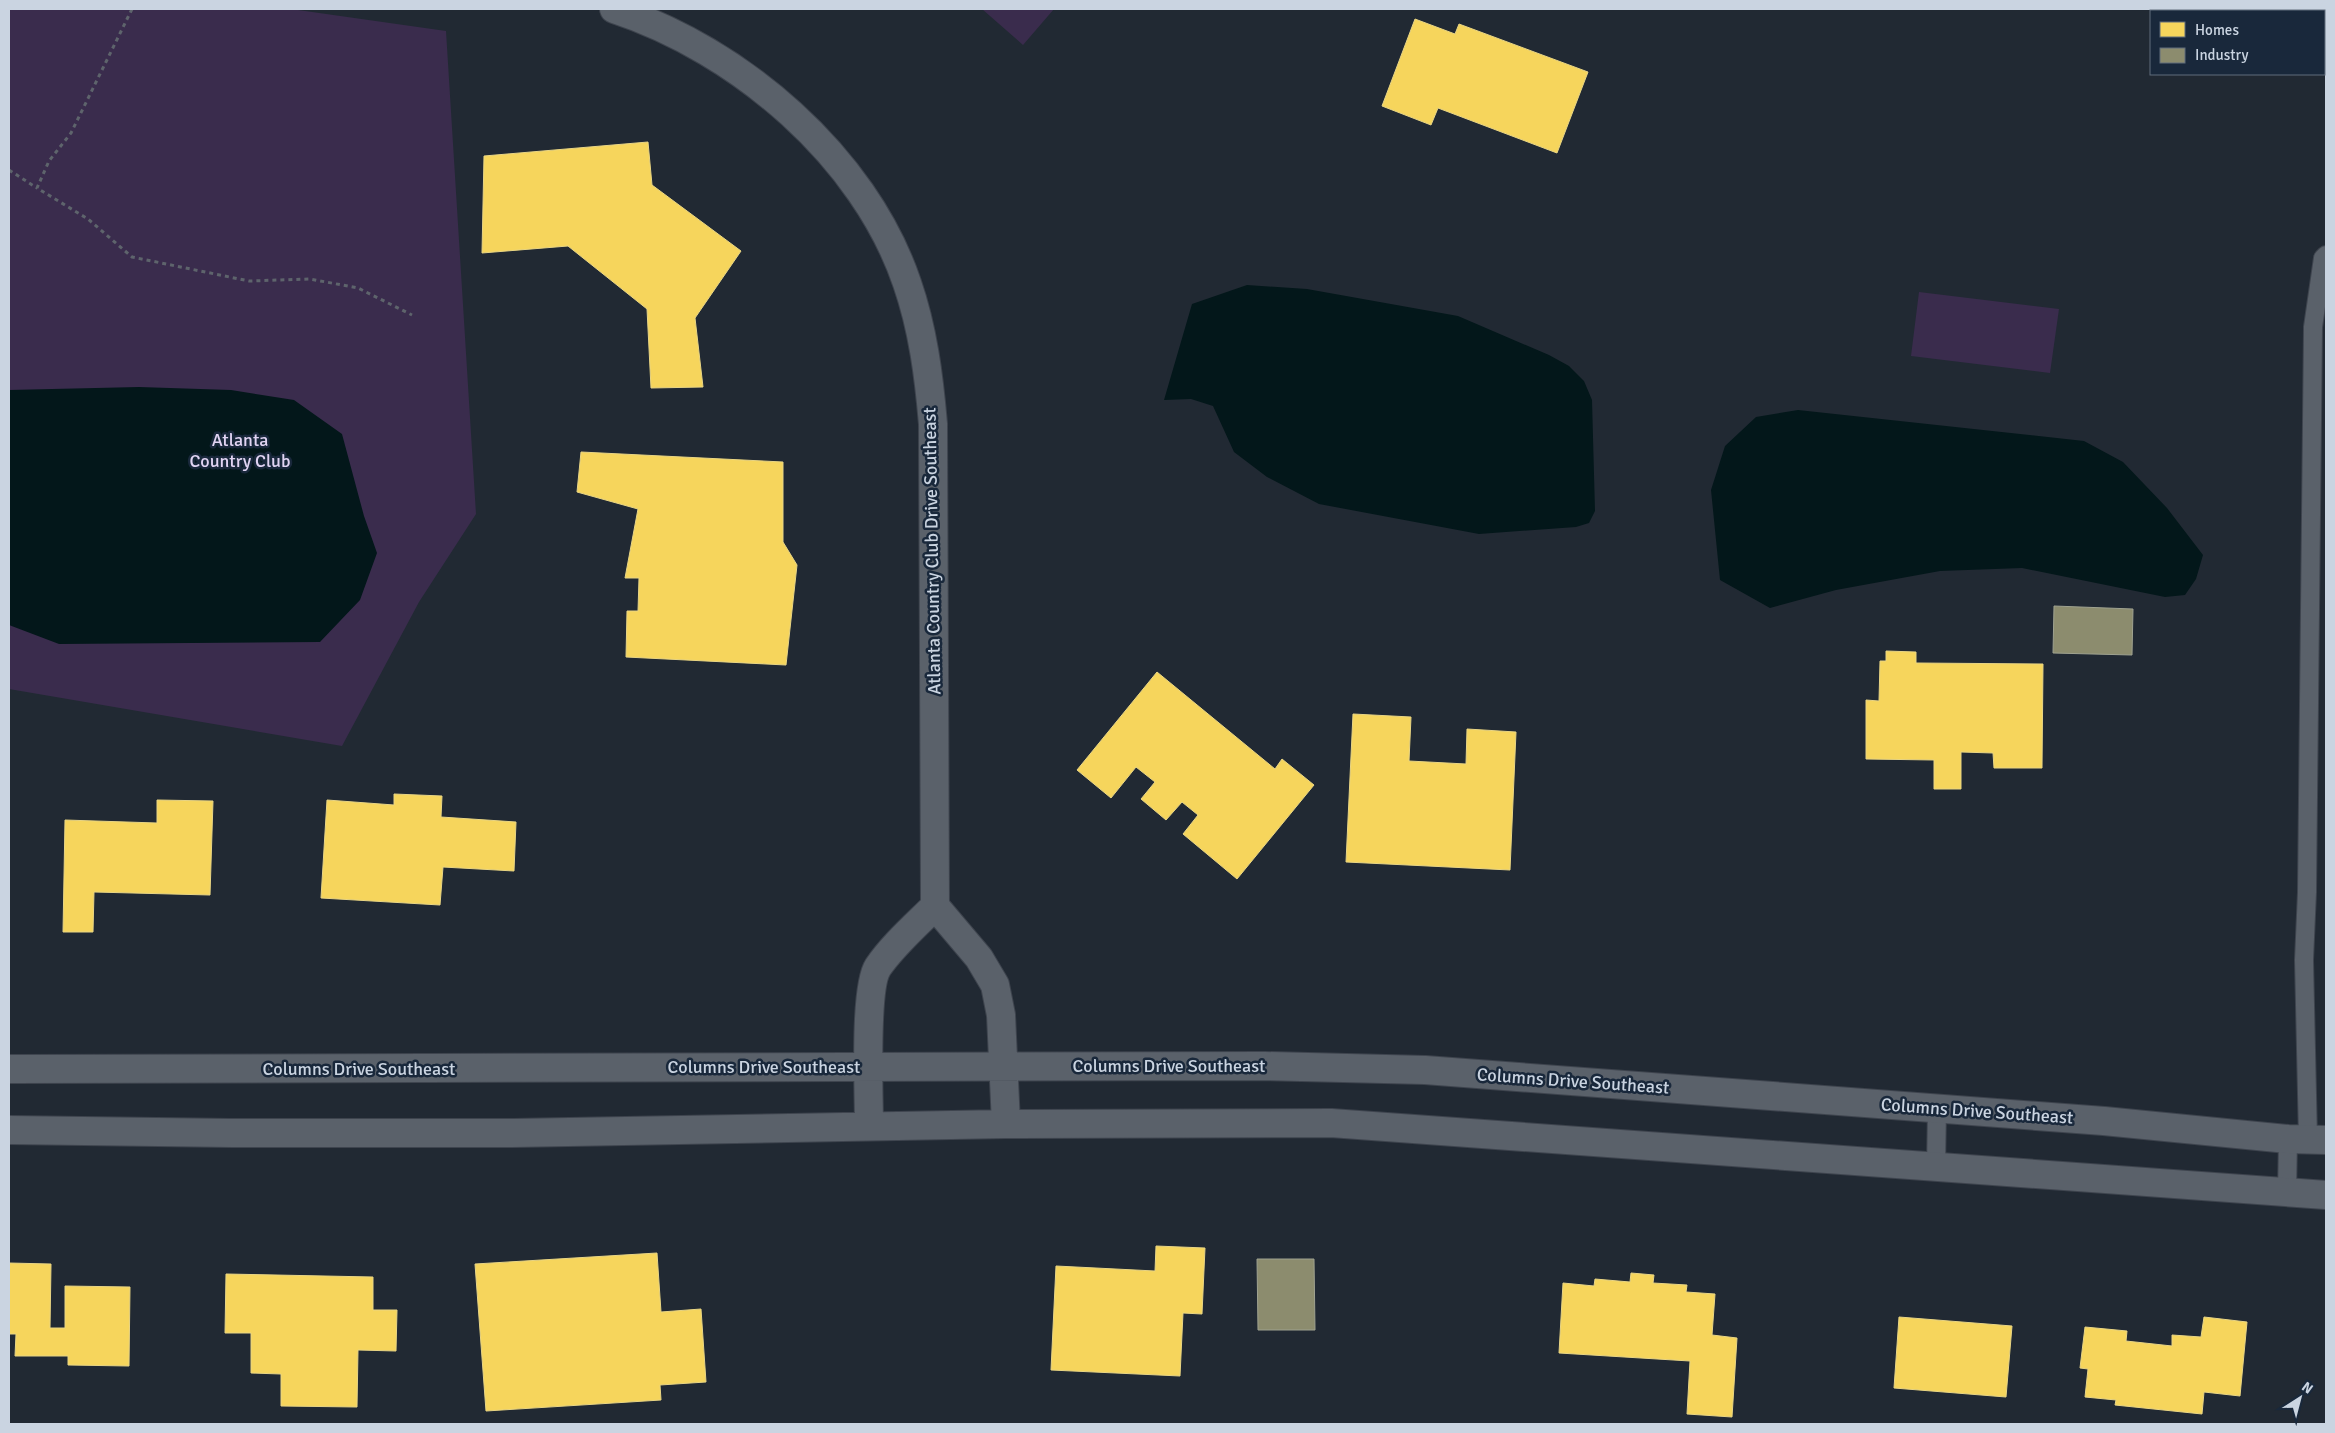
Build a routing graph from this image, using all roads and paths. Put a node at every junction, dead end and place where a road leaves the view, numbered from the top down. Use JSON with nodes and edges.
{"nodes":[{"id":1,"x":132,"y":9,"type":"edge"},
{"id":2,"x":614,"y":9,"type":"edge"},
{"id":3,"x":664,"y":18,"type":"edge"},
{"id":4,"x":9,"y":170,"type":"edge"},
{"id":5,"x":37,"y":188,"type":"junction"},
{"id":6,"x":2326,"y":255,"type":"edge"},
{"id":7,"x":412,"y":315,"type":"dead end"},
{"id":8,"x":935,"y":906,"type":"junction"},
{"id":9,"x":1004,"y":1066,"type":"junction"},
{"id":10,"x":869,"y":1067,"type":"junction"},
{"id":11,"x":9,"y":1069,"type":"edge"},
{"id":12,"x":1937,"y":1108,"type":"junction"},
{"id":13,"x":1006,"y":1124,"type":"junction"},
{"id":14,"x":869,"y":1126,"type":"junction"},
{"id":15,"x":9,"y":1130,"type":"edge"},
{"id":16,"x":2307,"y":1139,"type":"edge"},
{"id":17,"x":1936,"y":1168,"type":"junction"},
{"id":18,"x":2286,"y":1192,"type":"junction"},
{"id":19,"x":2326,"y":1196,"type":"edge"}],
"edges":[{"from":1,"to":5,"type":"path"},
{"from":2,"to":3,"type":"street","name":"Atlanta Country Club Drive Southeast"},
{"from":3,"to":8,"type":"street","name":"Atlanta Country Club Drive Southeast"},
{"from":4,"to":5,"type":"path"},
{"from":5,"to":7,"type":"path"},
{"from":6,"to":16,"type":"lane"},
{"from":8,"to":9,"type":"street"},
{"from":8,"to":10,"type":"street"},
{"from":9,"to":10,"type":"street","name":"Columns Drive Southeast"},
{"from":9,"to":12,"type":"street","name":"Columns Drive Southeast"},
{"from":9,"to":13,"type":"street"},
{"from":10,"to":11,"type":"street","name":"Columns Drive Southeast"},
{"from":10,"to":14,"type":"street"},
{"from":12,"to":16,"type":"street","name":"Columns Drive Southeast"},
{"from":12,"to":17,"type":"lane"},
{"from":13,"to":14,"type":"street"},
{"from":13,"to":17,"type":"street"},
{"from":14,"to":15,"type":"street"},
{"from":16,"to":18,"type":"lane"},
{"from":17,"to":18,"type":"street"},
{"from":18,"to":19,"type":"street"}]}
